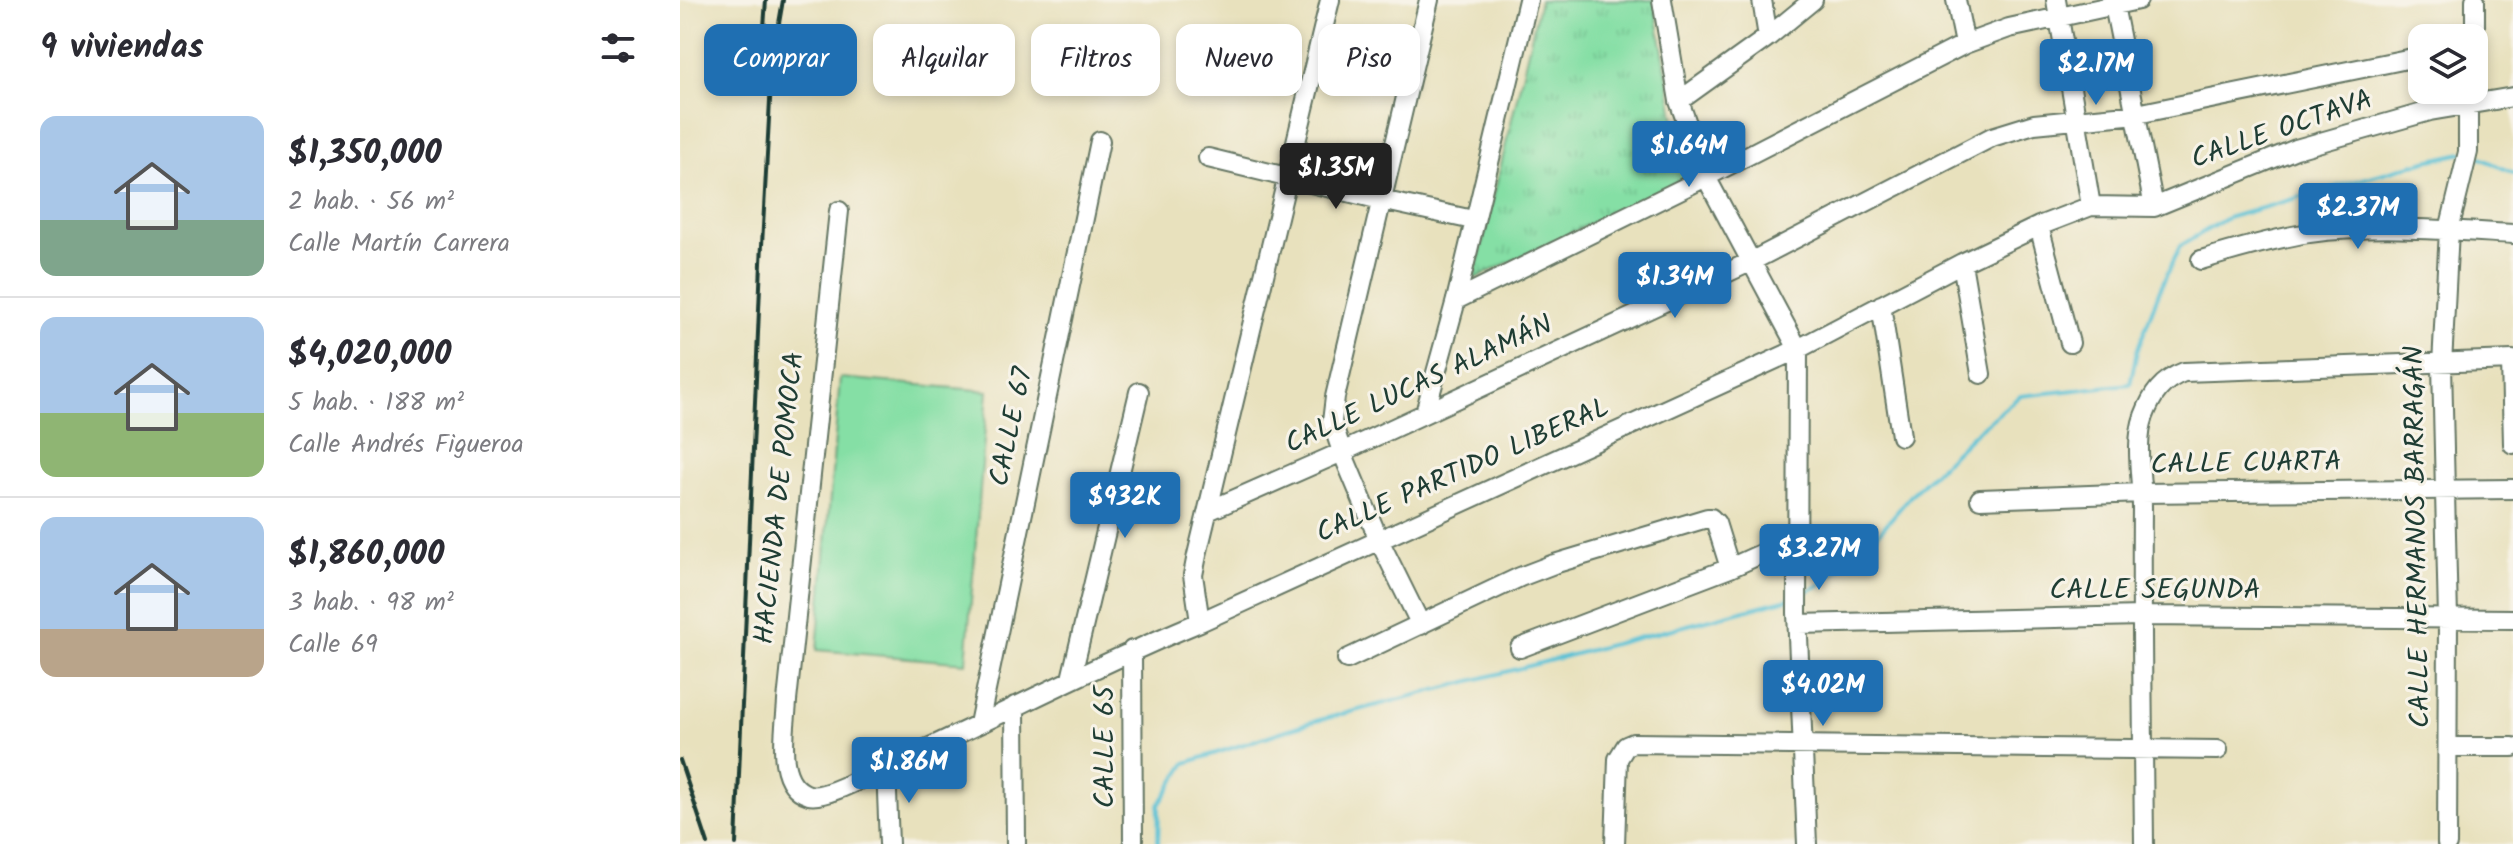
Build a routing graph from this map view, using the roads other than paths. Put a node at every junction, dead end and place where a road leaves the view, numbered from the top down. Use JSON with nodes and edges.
{"nodes":[{"id":1,"x":1330,"y":0,"type":"edge"},
{"id":2,"x":1429,"y":0,"type":"edge"},
{"id":3,"x":1528,"y":0,"type":"edge"},
{"id":4,"x":1662,"y":0,"type":"edge"},
{"id":5,"x":1762,"y":0,"type":"edge"},
{"id":6,"x":1813,"y":0,"type":"edge"},
{"id":7,"x":1956,"y":0,"type":"edge"},
{"id":8,"x":2138,"y":0,"type":"edge"},
{"id":9,"x":2475,"y":0,"type":"edge"},
{"id":10,"x":2114,"y":2,"type":"edge"},
{"id":11,"x":2057,"y":8,"type":"edge"},
{"id":12,"x":2475,"y":24,"type":"edge"},
{"id":13,"x":1768,"y":37,"type":"junction"},
{"id":14,"x":1965,"y":44,"type":"junction"},
{"id":15,"x":2408,"y":59,"type":"edge"},
{"id":16,"x":2513,"y":97,"type":"edge"},
{"id":17,"x":2488,"y":100,"type":"edge"},
{"id":18,"x":1679,"y":101,"type":"junction"},
{"id":19,"x":2463,"y":104,"type":"edge"},
{"id":20,"x":2468,"y":104,"type":"edge"},
{"id":21,"x":2137,"y":114,"type":"junction"},
{"id":22,"x":2077,"y":118,"type":"junction"},
{"id":23,"x":1100,"y":141,"type":"dead end"},
{"id":24,"x":1208,"y":158,"type":"dead end"},
{"id":25,"x":1289,"y":177,"type":"junction"},
{"id":26,"x":1706,"y":177,"type":"junction"},
{"id":27,"x":1381,"y":200,"type":"junction"},
{"id":28,"x":2091,"y":206,"type":"junction"},
{"id":29,"x":2154,"y":207,"type":"junction"},
{"id":30,"x":839,"y":211,"type":"dead end"},
{"id":31,"x":1473,"y":220,"type":"junction"},
{"id":32,"x":2039,"y":226,"type":"junction"},
{"id":33,"x":2449,"y":230,"type":"junction"},
{"id":34,"x":2513,"y":234,"type":"edge"},
{"id":35,"x":2201,"y":260,"type":"dead end"},
{"id":36,"x":1752,"y":261,"type":"junction"},
{"id":37,"x":1962,"y":263,"type":"junction"},
{"id":38,"x":1456,"y":300,"type":"junction"},
{"id":39,"x":1881,"y":305,"type":"junction"},
{"id":40,"x":2070,"y":343,"type":"dead end"},
{"id":41,"x":1798,"y":349,"type":"junction"},
{"id":42,"x":2512,"y":360,"type":"edge"},
{"id":43,"x":2442,"y":365,"type":"junction"},
{"id":44,"x":1981,"y":374,"type":"dead end"},
{"id":45,"x":1139,"y":392,"type":"dead end"},
{"id":46,"x":1425,"y":413,"type":"junction"},
{"id":47,"x":1901,"y":436,"type":"dead end"},
{"id":48,"x":2513,"y":444,"type":"edge"},
{"id":49,"x":1342,"y":452,"type":"junction"},
{"id":50,"x":2513,"y":489,"type":"edge"},
{"id":51,"x":2444,"y":490,"type":"junction"},
{"id":52,"x":2142,"y":493,"type":"junction"},
{"id":53,"x":1980,"y":499,"type":"dead end"},
{"id":54,"x":1208,"y":511,"type":"junction"},
{"id":55,"x":1796,"y":538,"type":"junction"},
{"id":56,"x":1379,"y":540,"type":"junction"},
{"id":57,"x":1730,"y":568,"type":"junction"},
{"id":58,"x":2141,"y":616,"type":"junction"},
{"id":59,"x":1798,"y":619,"type":"junction"},
{"id":60,"x":2448,"y":619,"type":"junction"},
{"id":61,"x":2513,"y":619,"type":"edge"},
{"id":62,"x":1200,"y":622,"type":"junction"},
{"id":63,"x":1421,"y":625,"type":"junction"},
{"id":64,"x":1520,"y":648,"type":"dead end"},
{"id":65,"x":1132,"y":650,"type":"junction"},
{"id":66,"x":1347,"y":659,"type":"dead end"},
{"id":67,"x":1071,"y":679,"type":"junction"},
{"id":68,"x":1015,"y":706,"type":"junction"},
{"id":69,"x":979,"y":724,"type":"junction"},
{"id":70,"x":1803,"y":745,"type":"junction"},
{"id":71,"x":2448,"y":747,"type":"junction"},
{"id":72,"x":2513,"y":747,"type":"edge"},
{"id":73,"x":2143,"y":749,"type":"junction"},
{"id":74,"x":2218,"y":750,"type":"dead end"},
{"id":75,"x":886,"y":767,"type":"junction"},
{"id":76,"x":798,"y":787,"type":"joint"},
{"id":77,"x":889,"y":844,"type":"edge"},
{"id":78,"x":1016,"y":844,"type":"edge"},
{"id":79,"x":1133,"y":844,"type":"edge"},
{"id":80,"x":1615,"y":844,"type":"edge"},
{"id":81,"x":1807,"y":844,"type":"edge"},
{"id":82,"x":2144,"y":844,"type":"edge"},
{"id":83,"x":2447,"y":844,"type":"edge"}],
"edges":[{"from":1,"to":25,"type":"street"},
{"from":2,"to":27,"type":"street"},
{"from":3,"to":31,"type":"street"},
{"from":4,"to":18,"type":"street"},
{"from":5,"to":13,"type":"street"},
{"from":6,"to":13,"type":"street"},
{"from":7,"to":14,"type":"street"},
{"from":8,"to":10,"type":"street"},
{"from":9,"to":12,"type":"street"},
{"from":10,"to":11,"type":"street"},
{"from":10,"to":21,"type":"street"},
{"from":11,"to":14,"type":"street"},
{"from":11,"to":22,"type":"street"},
{"from":13,"to":18,"type":"street"},
{"from":14,"to":26,"type":"street"},
{"from":15,"to":21,"type":"street","name":"CALLE LUCAS ALAMÁN"},
{"from":16,"to":17,"type":"street","name":"CALLE OCTAVA"},
{"from":18,"to":26,"type":"street"},
{"from":19,"to":29,"type":"street","name":"CALLE OCTAVA"},
{"from":20,"to":33,"type":"street","name":"CALLE HERMANOS BARRAGÁN"},
{"from":21,"to":22,"type":"street","name":"CALLE LUCAS ALAMÁN"},
{"from":21,"to":29,"type":"street"},
{"from":22,"to":28,"type":"street"},
{"from":22,"to":36,"type":"street","name":"CALLE LUCAS ALAMÁN"},
{"from":23,"to":69,"type":"street","name":"CALLE 67"},
{"from":24,"to":25,"type":"street"},
{"from":25,"to":27,"type":"street"},
{"from":25,"to":54,"type":"street"},
{"from":26,"to":36,"type":"street"},
{"from":26,"to":38,"type":"street"},
{"from":27,"to":31,"type":"street"},
{"from":27,"to":49,"type":"street"},
{"from":28,"to":29,"type":"street","name":"CALLE PARTIDO LIBERAL"},
{"from":28,"to":32,"type":"street","name":"CALLE PARTIDO LIBERAL"},
{"from":30,"to":76,"type":"street","name":"HACIENDA DE POMOCA"},
{"from":31,"to":38,"type":"street"},
{"from":32,"to":37,"type":"street","name":"CALLE PARTIDO LIBERAL"},
{"from":32,"to":40,"type":"street"},
{"from":33,"to":34,"type":"street"},
{"from":33,"to":35,"type":"street"},
{"from":33,"to":43,"type":"street","name":"CALLE HERMANOS BARRAGÁN"},
{"from":36,"to":41,"type":"street"},
{"from":36,"to":46,"type":"street","name":"CALLE LUCAS ALAMÁN"},
{"from":37,"to":39,"type":"street","name":"CALLE PARTIDO LIBERAL"},
{"from":37,"to":44,"type":"street"},
{"from":38,"to":46,"type":"street"},
{"from":39,"to":41,"type":"street","name":"CALLE PARTIDO LIBERAL"},
{"from":39,"to":47,"type":"street"},
{"from":41,"to":55,"type":"street"},
{"from":41,"to":56,"type":"street","name":"CALLE PARTIDO LIBERAL"},
{"from":42,"to":43,"type":"street"},
{"from":42,"to":48,"type":"street"},
{"from":43,"to":51,"type":"street","name":"CALLE HERMANOS BARRAGÁN"},
{"from":43,"to":52,"type":"street"},
{"from":45,"to":67,"type":"street"},
{"from":46,"to":49,"type":"street","name":"CALLE LUCAS ALAMÁN"},
{"from":49,"to":54,"type":"street","name":"CALLE LUCAS ALAMÁN"},
{"from":49,"to":56,"type":"street"},
{"from":50,"to":51,"type":"street","name":"CALLE CUARTA"},
{"from":51,"to":52,"type":"street","name":"CALLE CUARTA"},
{"from":51,"to":60,"type":"street","name":"CALLE HERMANOS BARRAGÁN"},
{"from":52,"to":53,"type":"street","name":"CALLE CUARTA"},
{"from":52,"to":58,"type":"street"},
{"from":54,"to":62,"type":"street"},
{"from":55,"to":57,"type":"street"},
{"from":55,"to":59,"type":"street"},
{"from":56,"to":62,"type":"street","name":"CALLE PARTIDO LIBERAL"},
{"from":56,"to":63,"type":"street"},
{"from":57,"to":63,"type":"street"},
{"from":57,"to":64,"type":"street"},
{"from":58,"to":59,"type":"street","name":"CALLE SEGUNDA"},
{"from":58,"to":60,"type":"street","name":"CALLE SEGUNDA"},
{"from":58,"to":73,"type":"street"},
{"from":59,"to":70,"type":"street"},
{"from":60,"to":61,"type":"street","name":"CALLE SEGUNDA"},
{"from":60,"to":71,"type":"street","name":"CALLE HERMANOS BARRAGÁN"},
{"from":62,"to":65,"type":"street","name":"CALLE PARTIDO LIBERAL"},
{"from":63,"to":66,"type":"street"},
{"from":65,"to":67,"type":"street","name":"CALLE PARTIDO LIBERAL"},
{"from":65,"to":79,"type":"street","name":"CALLE 65"},
{"from":67,"to":68,"type":"street","name":"CALLE PARTIDO LIBERAL"},
{"from":68,"to":69,"type":"street","name":"CALLE PARTIDO LIBERAL"},
{"from":68,"to":78,"type":"street"},
{"from":69,"to":75,"type":"street","name":"CALLE PARTIDO LIBERAL"},
{"from":70,"to":73,"type":"street"},
{"from":70,"to":80,"type":"street"},
{"from":70,"to":81,"type":"street"},
{"from":71,"to":72,"type":"street"},
{"from":71,"to":83,"type":"street","name":"CALLE HERMANOS BARRAGÁN"},
{"from":73,"to":74,"type":"street"},
{"from":73,"to":82,"type":"street"},
{"from":75,"to":76,"type":"street","name":"CALLE PARTIDO LIBERAL"},
{"from":75,"to":77,"type":"street"}]}
